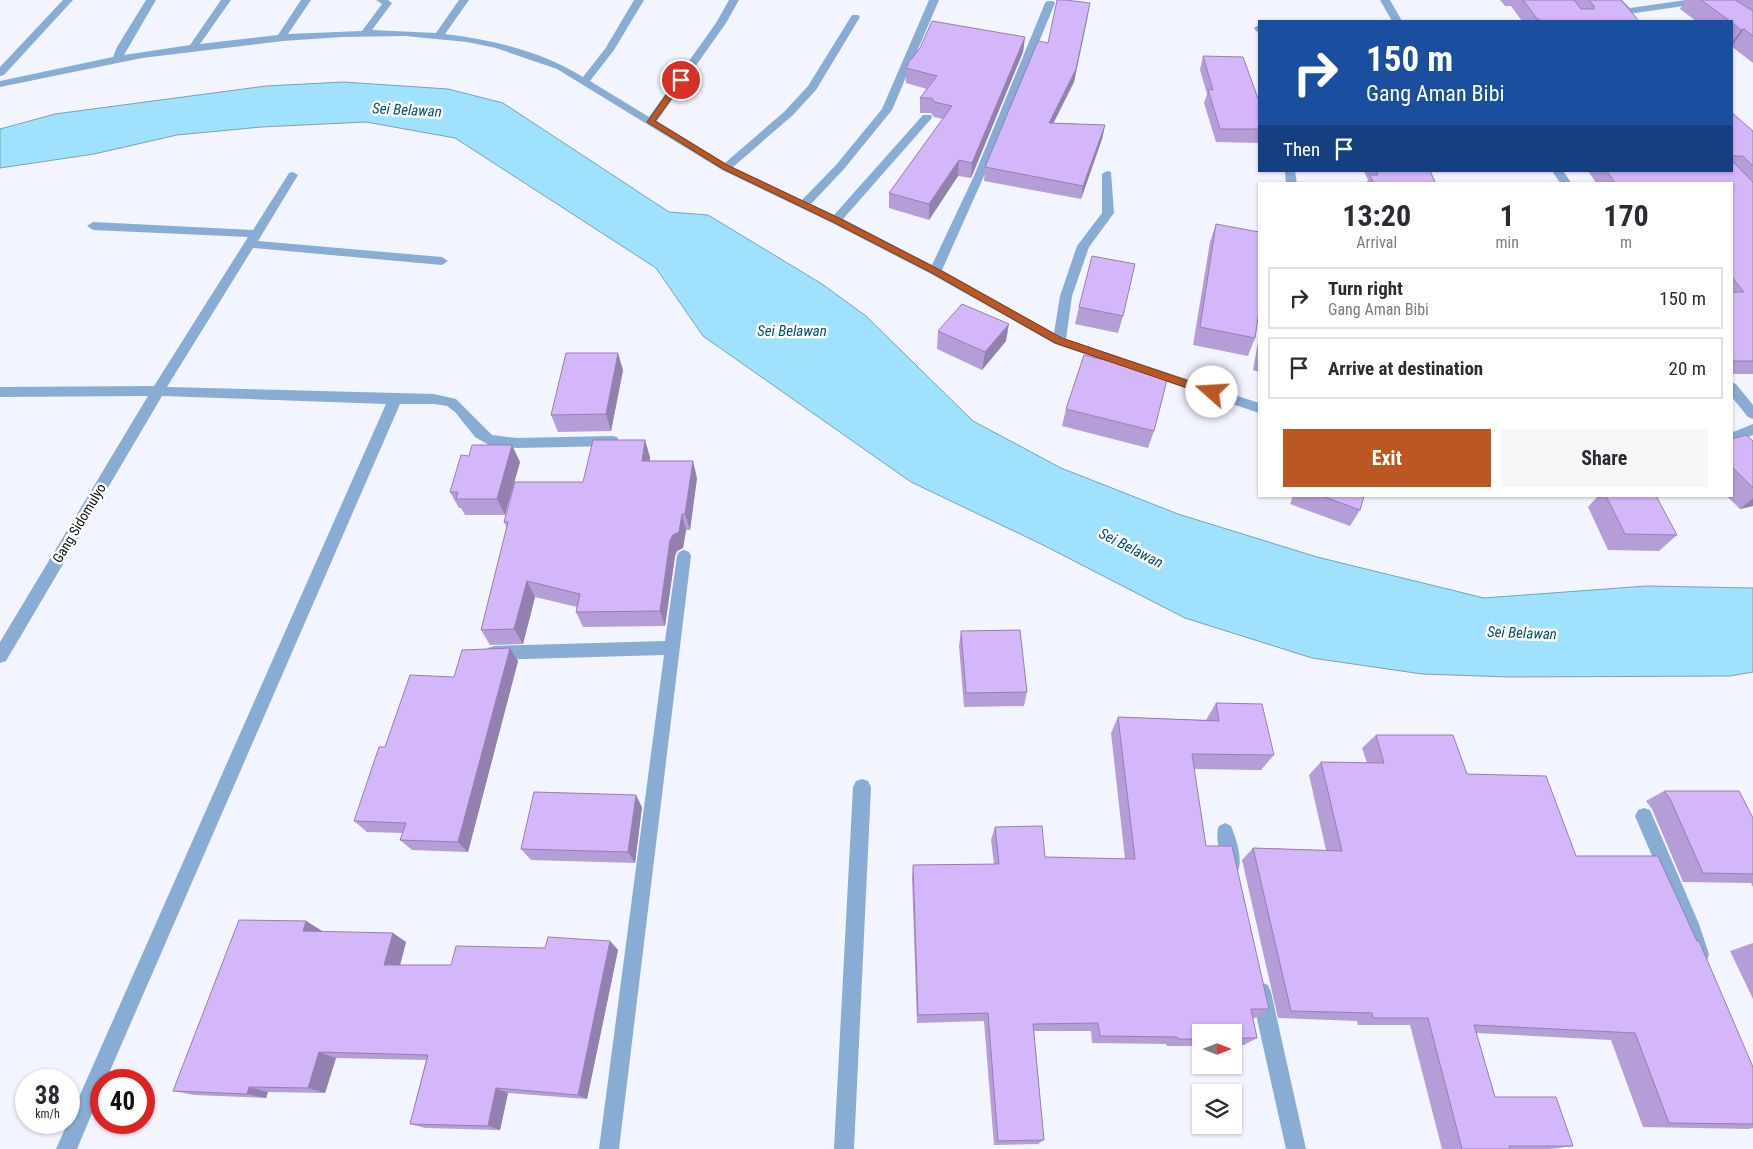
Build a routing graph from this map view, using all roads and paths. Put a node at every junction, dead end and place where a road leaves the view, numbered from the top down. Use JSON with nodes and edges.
{"nodes":[{"id":1,"x":68,"y":0,"type":"edge"},
{"id":2,"x":151,"y":0,"type":"edge"},
{"id":3,"x":226,"y":0,"type":"edge"},
{"id":4,"x":306,"y":0,"type":"edge"},
{"id":5,"x":380,"y":0,"type":"edge"},
{"id":6,"x":464,"y":0,"type":"edge"},
{"id":7,"x":639,"y":0,"type":"edge"},
{"id":8,"x":734,"y":0,"type":"edge"},
{"id":9,"x":934,"y":0,"type":"edge"},
{"id":10,"x":1385,"y":0,"type":"edge"},
{"id":11,"x":1617,"y":0,"type":"edge"},
{"id":12,"x":1709,"y":2,"type":"edge"},
{"id":13,"x":1050,"y":3,"type":"dead end"},
{"id":14,"x":1628,"y":11,"type":"junction"},
{"id":15,"x":855,"y":17,"type":"dead end"},
{"id":16,"x":1396,"y":20,"type":"edge"},
{"id":17,"x":1637,"y":20,"type":"edge"},
{"id":18,"x":366,"y":32,"type":"junction"},
{"id":19,"x":438,"y":35,"type":"junction"},
{"id":20,"x":281,"y":38,"type":"junction"},
{"id":21,"x":194,"y":46,"type":"junction"},
{"id":22,"x":116,"y":60,"type":"junction"},
{"id":23,"x":0,"y":73,"type":"edge"},
{"id":24,"x":584,"y":82,"type":"junction"},
{"id":25,"x":0,"y":84,"type":"edge"},
{"id":26,"x":928,"y":117,"type":"dead end"},
{"id":27,"x":650,"y":122,"type":"junction"},
{"id":28,"x":726,"y":168,"type":"junction"},
{"id":29,"x":1558,"y":172,"type":"edge"},
{"id":30,"x":1107,"y":174,"type":"dead end"},
{"id":31,"x":293,"y":175,"type":"dead end"},
{"id":32,"x":1566,"y":182,"type":"edge"},
{"id":33,"x":803,"y":205,"type":"junction"},
{"id":34,"x":836,"y":220,"type":"junction"},
{"id":35,"x":93,"y":226,"type":"dead end"},
{"id":36,"x":254,"y":239,"type":"junction"},
{"id":37,"x":442,"y":261,"type":"dead end"},
{"id":38,"x":935,"y":271,"type":"junction"},
{"id":39,"x":1059,"y":341,"type":"junction"},
{"id":40,"x":1733,"y":389,"type":"edge"},
{"id":41,"x":158,"y":391,"type":"junction"},
{"id":42,"x":0,"y":392,"type":"edge"},
{"id":43,"x":395,"y":399,"type":"junction"},
{"id":44,"x":1258,"y":408,"type":"edge"},
{"id":45,"x":1753,"y":414,"type":"edge"},
{"id":46,"x":1753,"y":429,"type":"edge"},
{"id":47,"x":1733,"y":438,"type":"edge"},
{"id":48,"x":627,"y":441,"type":"edge"},
{"id":49,"x":684,"y":556,"type":"dead end"},
{"id":50,"x":673,"y":648,"type":"junction"},
{"id":51,"x":482,"y":654,"type":"edge"},
{"id":52,"x":0,"y":656,"type":"edge"},
{"id":53,"x":862,"y":787,"type":"dead end"},
{"id":54,"x":1644,"y":816,"type":"dead end"},
{"id":55,"x":1225,"y":832,"type":"dead end"},
{"id":56,"x":1236,"y":880,"type":"edge"},
{"id":57,"x":1705,"y":970,"type":"edge"},
{"id":58,"x":1257,"y":976,"type":"edge"},
{"id":59,"x":66,"y":1149,"type":"edge"},
{"id":60,"x":610,"y":1149,"type":"edge"},
{"id":61,"x":844,"y":1149,"type":"edge"},
{"id":62,"x":1296,"y":1149,"type":"edge"}],
"edges":[{"from":1,"to":23,"type":"street"},
{"from":2,"to":22,"type":"street"},
{"from":3,"to":21,"type":"street"},
{"from":4,"to":20,"type":"street"},
{"from":5,"to":18,"type":"street"},
{"from":6,"to":19,"type":"street"},
{"from":7,"to":24,"type":"street"},
{"from":8,"to":27,"type":"street"},
{"from":9,"to":33,"type":"street"},
{"from":10,"to":16,"type":"street"},
{"from":11,"to":14,"type":"street"},
{"from":12,"to":14,"type":"street"},
{"from":13,"to":38,"type":"street"},
{"from":14,"to":17,"type":"street"},
{"from":15,"to":28,"type":"street"},
{"from":18,"to":19,"type":"street"},
{"from":18,"to":20,"type":"street"},
{"from":19,"to":24,"type":"street"},
{"from":20,"to":21,"type":"street"},
{"from":21,"to":22,"type":"street"},
{"from":22,"to":25,"type":"street"},
{"from":24,"to":27,"type":"street"},
{"from":26,"to":34,"type":"street"},
{"from":27,"to":28,"type":"street"},
{"from":28,"to":33,"type":"street"},
{"from":29,"to":32,"type":"street"},
{"from":30,"to":39,"type":"street"},
{"from":31,"to":36,"type":"street","name":"Gang Sidomulyo"},
{"from":33,"to":34,"type":"street"},
{"from":34,"to":38,"type":"street"},
{"from":35,"to":36,"type":"street"},
{"from":36,"to":37,"type":"street"},
{"from":36,"to":41,"type":"street","name":"Gang Sidomulyo"},
{"from":38,"to":39,"type":"street"},
{"from":39,"to":44,"type":"street"},
{"from":40,"to":45,"type":"street"},
{"from":41,"to":42,"type":"street"},
{"from":41,"to":43,"type":"street"},
{"from":41,"to":52,"type":"street","name":"Gang Sidomulyo"},
{"from":43,"to":48,"type":"street"},
{"from":43,"to":59,"type":"street"},
{"from":46,"to":47,"type":"street"},
{"from":49,"to":50,"type":"street"},
{"from":50,"to":51,"type":"street"},
{"from":50,"to":60,"type":"street"},
{"from":53,"to":61,"type":"street"},
{"from":54,"to":57,"type":"street"},
{"from":55,"to":56,"type":"street"},
{"from":58,"to":62,"type":"street"}]}
